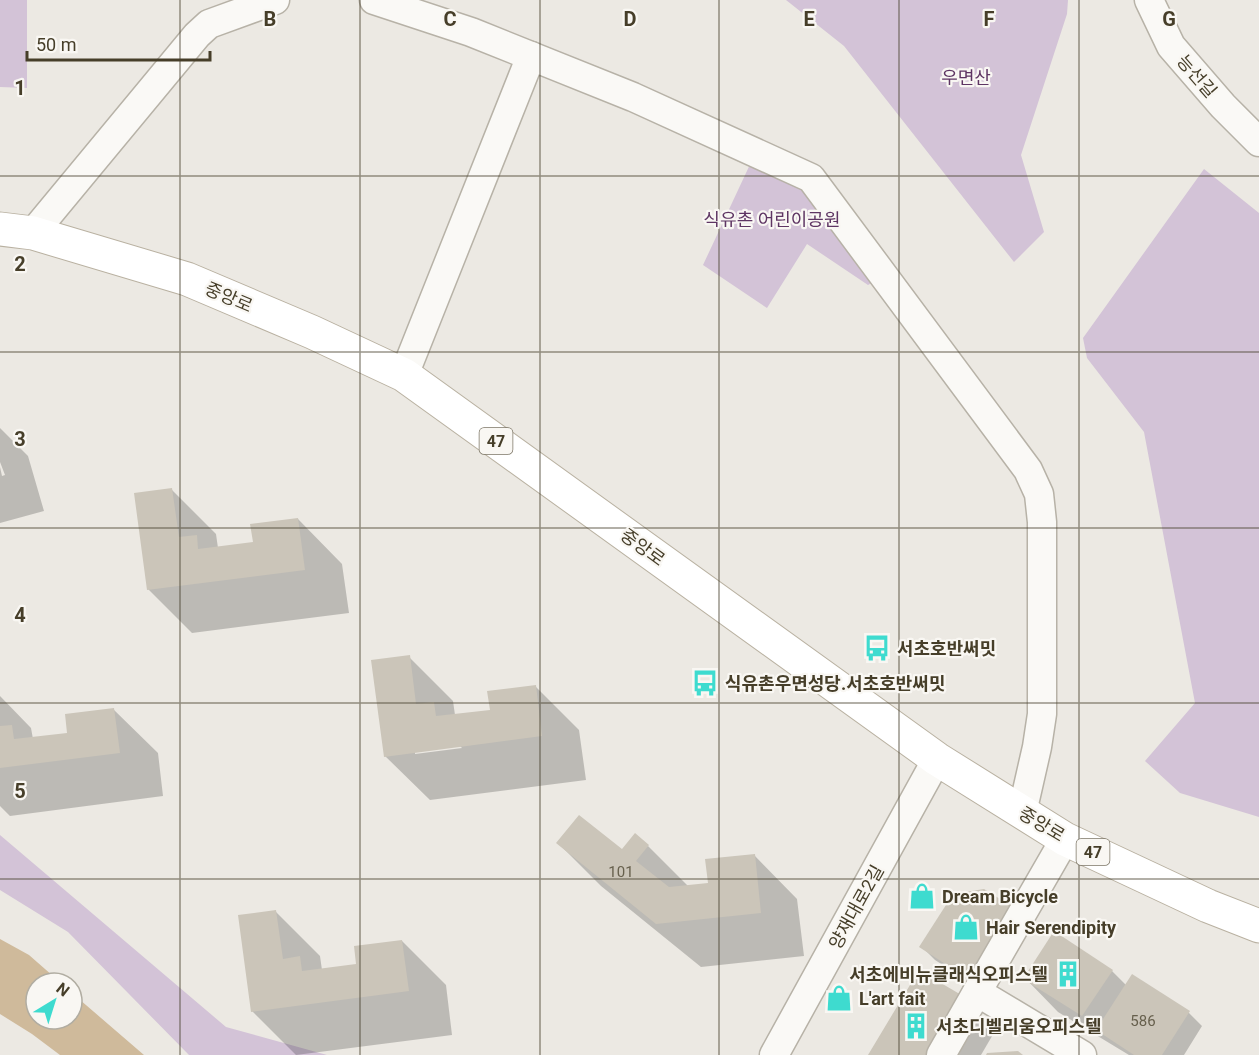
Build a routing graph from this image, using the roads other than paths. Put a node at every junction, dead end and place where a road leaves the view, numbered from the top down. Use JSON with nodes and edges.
{"nodes":[{"id":1,"x":275,"y":0,"type":"edge"},
{"id":2,"x":374,"y":0,"type":"edge"},
{"id":3,"x":1149,"y":0,"type":"edge"},
{"id":4,"x":531,"y":56,"type":"junction"},
{"id":5,"x":1259,"y":142,"type":"edge"},
{"id":6,"x":0,"y":229,"type":"edge"},
{"id":7,"x":33,"y":233,"type":"junction"},
{"id":8,"x":404,"y":375,"type":"junction"},
{"id":9,"x":938,"y":759,"type":"junction"},
{"id":10,"x":1022,"y":813,"type":"junction"},
{"id":11,"x":1065,"y":839,"type":"junction"},
{"id":12,"x":1259,"y":926,"type":"edge"},
{"id":13,"x":977,"y":992,"type":"junction"},
{"id":14,"x":774,"y":1055,"type":"edge"},
{"id":15,"x":941,"y":1055,"type":"edge"},
{"id":16,"x":1082,"y":1055,"type":"edge"}],
"edges":[{"from":1,"to":7,"type":"street"},
{"from":2,"to":4,"type":"street"},
{"from":3,"to":5,"type":"street","name":"능선길"},
{"from":4,"to":8,"type":"street"},
{"from":4,"to":10,"type":"street"},
{"from":6,"to":7,"type":"main road","name":"중앙로","number":"47"},
{"from":7,"to":8,"type":"main road","name":"중앙로","number":"47"},
{"from":8,"to":9,"type":"main road","name":"중앙로","number":"47"},
{"from":9,"to":10,"type":"main road","name":"중앙로","number":"47"},
{"from":9,"to":14,"type":"street","name":"양재대로2길"},
{"from":10,"to":11,"type":"main road","name":"중앙로","number":"47"},
{"from":11,"to":12,"type":"main road","name":"중앙로","number":"47"},
{"from":11,"to":13,"type":"street"},
{"from":13,"to":15,"type":"street"},
{"from":13,"to":16,"type":"street"}]}
